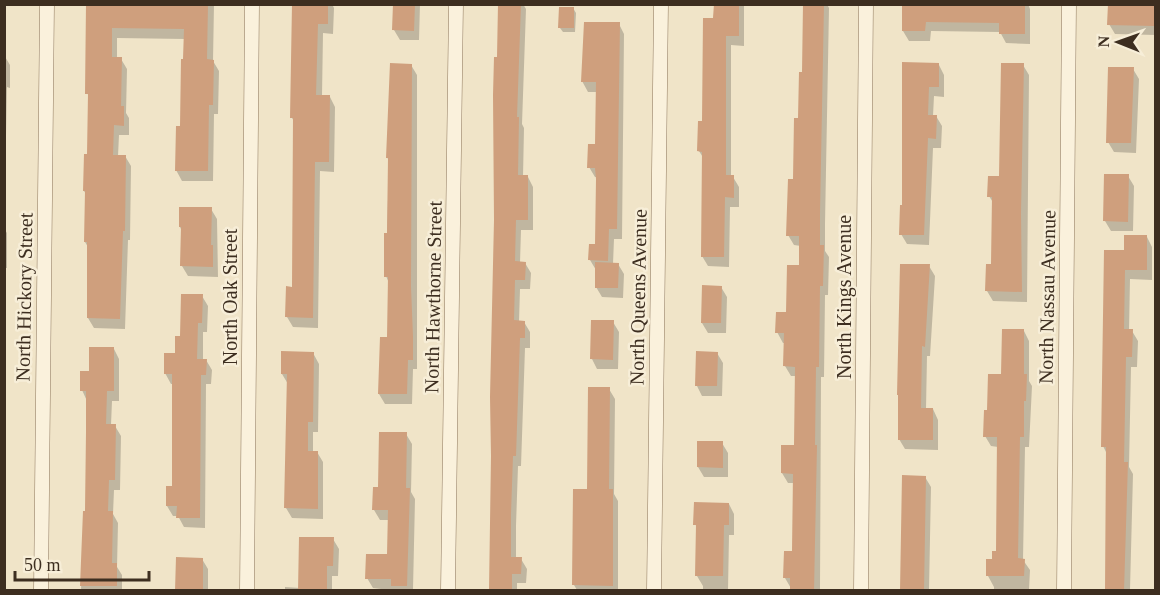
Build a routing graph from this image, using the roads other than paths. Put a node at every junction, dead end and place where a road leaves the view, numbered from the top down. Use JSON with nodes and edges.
{"nodes":[{"id":1,"x":47,"y":4,"type":"edge"},
{"id":2,"x":252,"y":4,"type":"edge"},
{"id":3,"x":456,"y":4,"type":"edge"},
{"id":4,"x":661,"y":4,"type":"edge"},
{"id":5,"x":866,"y":4,"type":"edge"},
{"id":6,"x":1069,"y":4,"type":"edge"},
{"id":7,"x":41,"y":591,"type":"edge"},
{"id":8,"x":247,"y":591,"type":"edge"},
{"id":9,"x":448,"y":591,"type":"edge"},
{"id":10,"x":654,"y":591,"type":"edge"},
{"id":11,"x":861,"y":591,"type":"edge"},
{"id":12,"x":1064,"y":591,"type":"edge"}],
"edges":[{"from":1,"to":7,"type":"street","name":"North Hickory Street"},
{"from":2,"to":8,"type":"street","name":"North Oak Street"},
{"from":3,"to":9,"type":"street","name":"North Hawthorne Street"},
{"from":4,"to":10,"type":"street","name":"North Queens Avenue"},
{"from":5,"to":11,"type":"street","name":"North Kings Avenue"},
{"from":6,"to":12,"type":"street","name":"North Nassau Avenue"}]}
